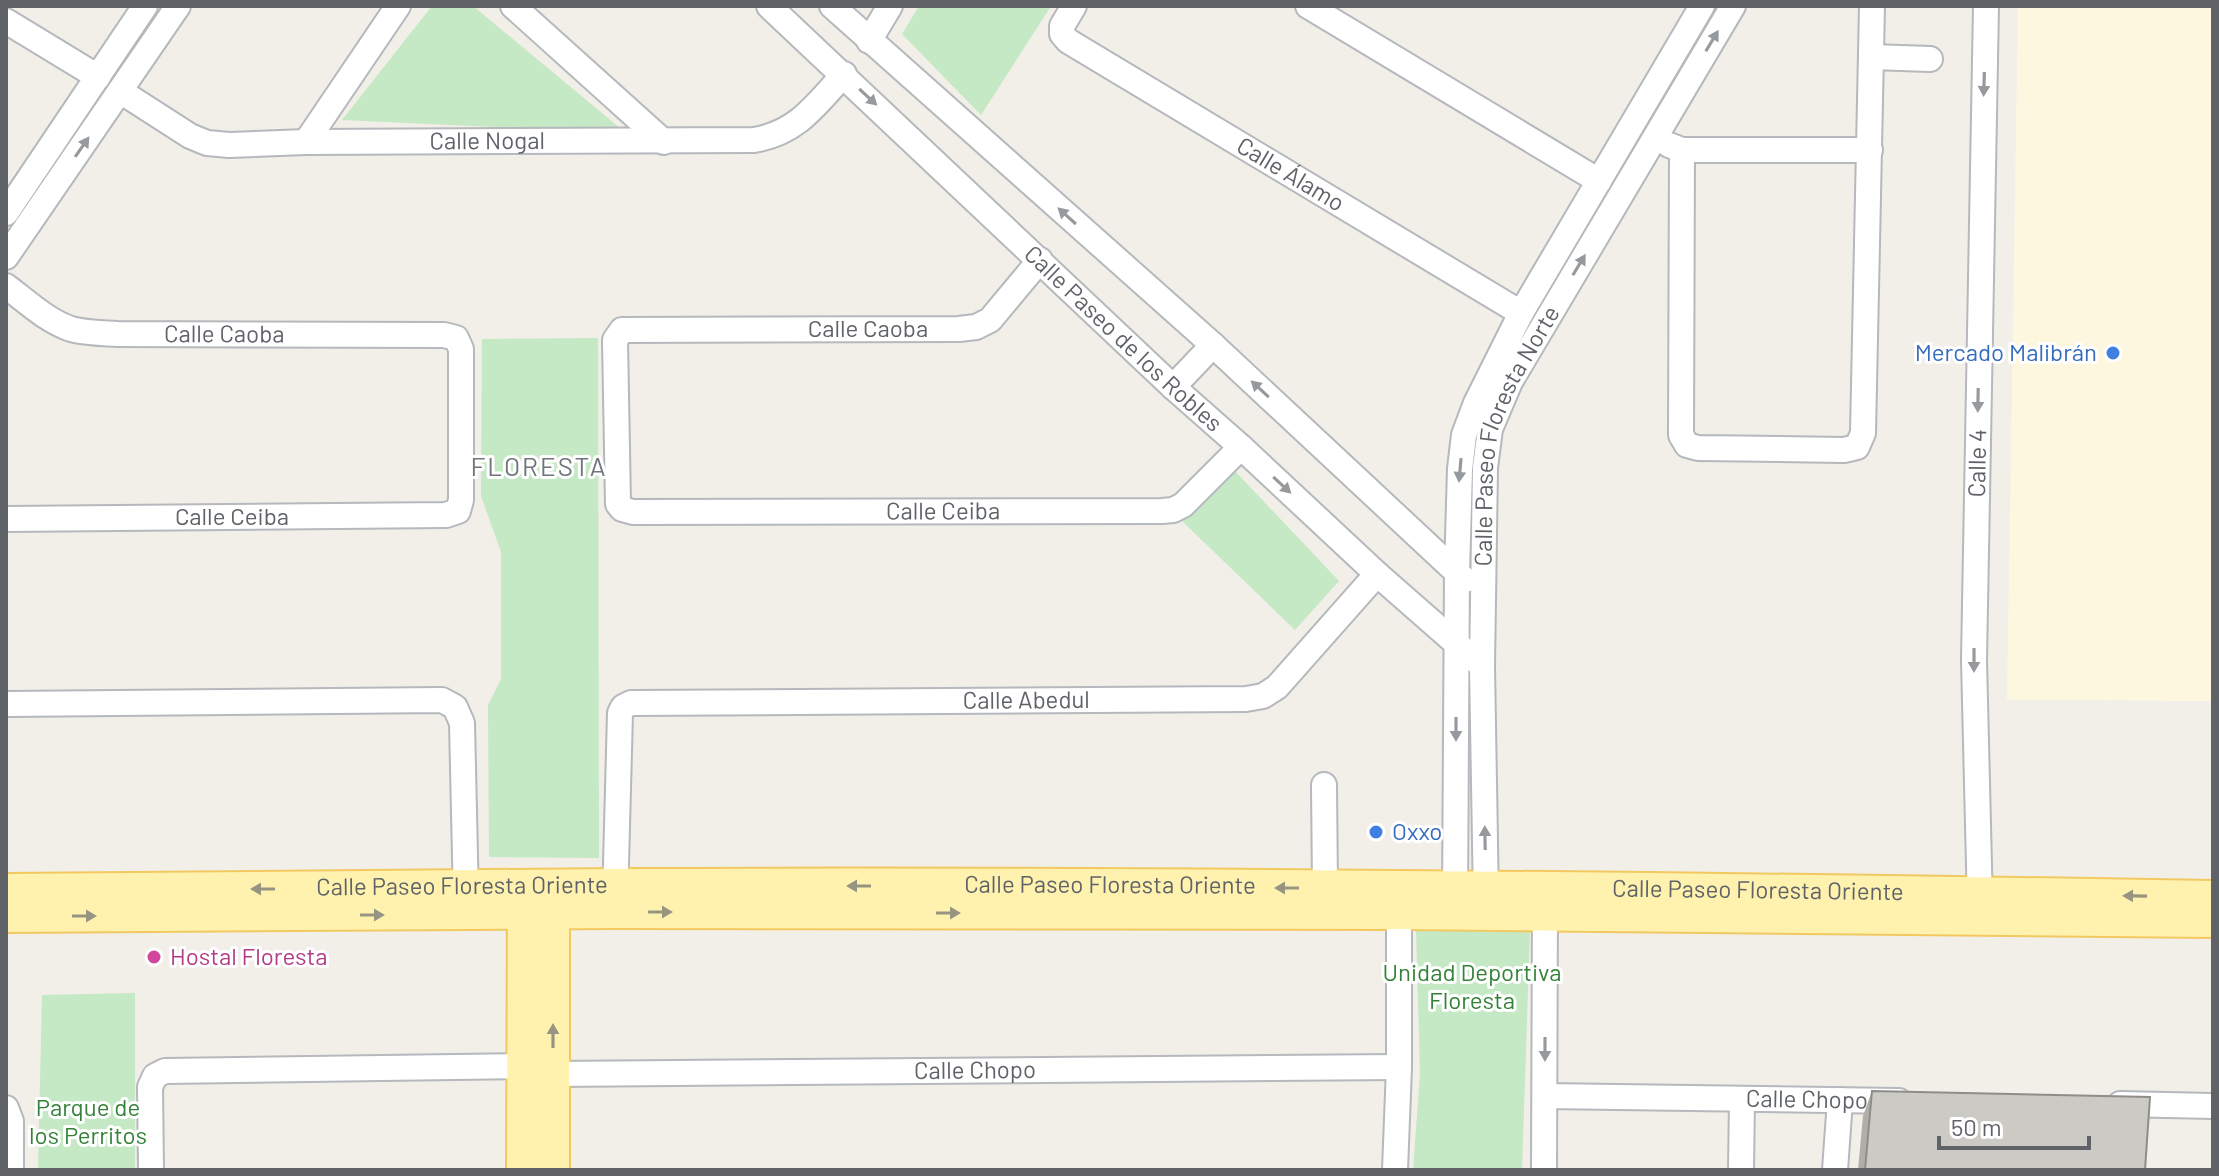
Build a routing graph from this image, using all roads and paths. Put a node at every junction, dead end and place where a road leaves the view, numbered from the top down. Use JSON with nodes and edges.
{"nodes":[{"id":1,"x":145,"y":6,"type":"edge"},
{"id":2,"x":177,"y":6,"type":"edge"},
{"id":3,"x":398,"y":6,"type":"edge"},
{"id":4,"x":513,"y":6,"type":"edge"},
{"id":5,"x":769,"y":6,"type":"edge"},
{"id":6,"x":832,"y":6,"type":"edge"},
{"id":7,"x":890,"y":6,"type":"edge"},
{"id":8,"x":1074,"y":6,"type":"edge"},
{"id":9,"x":1308,"y":6,"type":"edge"},
{"id":10,"x":1733,"y":6,"type":"edge"},
{"id":11,"x":1872,"y":6,"type":"edge"},
{"id":12,"x":1986,"y":6,"type":"edge"},
{"id":13,"x":1691,"y":10,"type":"edge"},
{"id":14,"x":6,"y":21,"type":"edge"},
{"id":15,"x":869,"y":41,"type":"junction"},
{"id":16,"x":1871,"y":57,"type":"junction"},
{"id":17,"x":1930,"y":59,"type":"dead end"},
{"id":18,"x":844,"y":74,"type":"junction"},
{"id":19,"x":98,"y":77,"type":"junction"},
{"id":20,"x":120,"y":91,"type":"junction"},
{"id":21,"x":1632,"y":123,"type":"junction"},
{"id":22,"x":1654,"y":139,"type":"junction"},
{"id":23,"x":306,"y":142,"type":"junction"},
{"id":24,"x":664,"y":142,"type":"junction"},
{"id":25,"x":1682,"y":150,"type":"junction"},
{"id":26,"x":1870,"y":150,"type":"junction"},
{"id":27,"x":41,"y":162,"type":"junction"},
{"id":28,"x":61,"y":178,"type":"junction"},
{"id":29,"x":1599,"y":181,"type":"junction"},
{"id":30,"x":6,"y":213,"type":"edge"},
{"id":31,"x":6,"y":257,"type":"edge"},
{"id":32,"x":1040,"y":260,"type":"junction"},
{"id":33,"x":6,"y":286,"type":"edge"},
{"id":34,"x":1521,"y":313,"type":"junction"},
{"id":35,"x":1213,"y":345,"type":"junction"},
{"id":36,"x":1173,"y":387,"type":"junction"},
{"id":37,"x":1241,"y":447,"type":"junction"},
{"id":38,"x":622,"y":509,"type":"joint"},
{"id":39,"x":458,"y":511,"type":"joint"},
{"id":40,"x":6,"y":519,"type":"edge"},
{"id":41,"x":1457,"y":572,"type":"junction"},
{"id":42,"x":1377,"y":574,"type":"junction"},
{"id":43,"x":1482,"y":595,"type":"junction"},
{"id":44,"x":1457,"y":642,"type":"junction"},
{"id":45,"x":1482,"y":666,"type":"junction"},
{"id":46,"x":6,"y":704,"type":"edge"},
{"id":47,"x":1324,"y":785,"type":"dead end"},
{"id":48,"x":1325,"y":888,"type":"junction"},
{"id":49,"x":2213,"y":897,"type":"edge"},
{"id":50,"x":615,"y":899,"type":"junction"},
{"id":51,"x":908,"y":899,"type":"junction"},
{"id":52,"x":539,"y":900,"type":"junction"},
{"id":53,"x":466,"y":901,"type":"junction"},
{"id":54,"x":1399,"y":901,"type":"junction"},
{"id":55,"x":1470,"y":902,"type":"junction"},
{"id":56,"x":1545,"y":902,"type":"junction"},
{"id":57,"x":13,"y":903,"type":"edge"},
{"id":58,"x":1980,"y":906,"type":"junction"},
{"id":59,"x":2213,"y":921,"type":"edge"},
{"id":60,"x":522,"y":1066,"type":"junction"},
{"id":61,"x":1399,"y":1067,"type":"junction"},
{"id":62,"x":553,"y":1074,"type":"junction"},
{"id":63,"x":1545,"y":1096,"type":"junction"},
{"id":64,"x":1742,"y":1099,"type":"junction"},
{"id":65,"x":1840,"y":1100,"type":"junction"},
{"id":66,"x":1917,"y":1101,"type":"edge"},
{"id":67,"x":2104,"y":1104,"type":"edge"},
{"id":68,"x":2213,"y":1106,"type":"edge"},
{"id":69,"x":6,"y":1108,"type":"edge"},
{"id":70,"x":538,"y":1156,"type":"edge"},
{"id":71,"x":11,"y":1170,"type":"edge"},
{"id":72,"x":151,"y":1170,"type":"edge"},
{"id":73,"x":1395,"y":1170,"type":"edge"},
{"id":74,"x":1544,"y":1170,"type":"edge"},
{"id":75,"x":1741,"y":1170,"type":"edge"},
{"id":76,"x":1835,"y":1170,"type":"edge"}],
"edges":[{"from":1,"to":19,"type":"street"},
{"from":2,"to":20,"type":"street"},
{"from":3,"to":23,"type":"street"},
{"from":4,"to":24,"type":"street"},
{"from":5,"to":18,"type":"street","name":"Calle Paseo de los Robles"},
{"from":6,"to":15,"type":"street","name":"Calle Paseo de los Robles"},
{"from":7,"to":15,"type":"street"},
{"from":8,"to":34,"type":"street","name":"Calle Álamo"},
{"from":9,"to":29,"type":"street"},
{"from":22,"to":10,"type":"street","name":"Calle Paseo Floresta Norte","one_way":true},
{"from":11,"to":16,"type":"street"},
{"from":12,"to":58,"type":"street","name":"Calle 4","one_way":true},
{"from":13,"to":21,"type":"street","name":"Calle Paseo Floresta Norte"},
{"from":14,"to":19,"type":"street"},
{"from":35,"to":15,"type":"street","name":"Calle Paseo de los Robles","one_way":true},
{"from":16,"to":17,"type":"street"},
{"from":16,"to":26,"type":"street"},
{"from":18,"to":24,"type":"street","name":"Calle Nogal"},
{"from":18,"to":32,"type":"street","name":"Calle Paseo de los Robles","one_way":true},
{"from":19,"to":27,"type":"street"},
{"from":20,"to":23,"type":"street","name":"Calle Nogal"},
{"from":28,"to":20,"type":"street","one_way":true},
{"from":21,"to":22,"type":"street"},
{"from":21,"to":29,"type":"street","name":"Calle Paseo Floresta Norte"},
{"from":22,"to":25,"type":"street"},
{"from":43,"to":22,"type":"street","name":"Calle Paseo Floresta Norte","one_way":true},
{"from":23,"to":24,"type":"street","name":"Calle Nogal"},
{"from":25,"to":26,"type":"street"},
{"from":25,"to":26,"type":"street"},
{"from":27,"to":28,"type":"street"},
{"from":27,"to":30,"type":"street"},
{"from":28,"to":31,"type":"street"},
{"from":29,"to":34,"type":"street","name":"Calle Paseo Floresta Norte"},
{"from":32,"to":36,"type":"street","name":"Calle Paseo de los Robles"},
{"from":32,"to":38,"type":"street","name":"Calle Caoba"},
{"from":33,"to":39,"type":"street","name":"Calle Caoba"},
{"from":34,"to":41,"type":"street","name":"Calle Paseo Floresta Norte","one_way":true},
{"from":35,"to":36,"type":"street"},
{"from":41,"to":35,"type":"street","name":"Calle Paseo de los Robles","one_way":true},
{"from":36,"to":37,"type":"street","name":"Calle Paseo de los Robles"},
{"from":37,"to":38,"type":"street","name":"Calle Ceiba"},
{"from":37,"to":42,"type":"street","name":"Calle Paseo de los Robles","one_way":true},
{"from":39,"to":40,"type":"street","name":"Calle Ceiba"},
{"from":41,"to":43,"type":"street","name":"Calle Paseo de los Robles"},
{"from":41,"to":44,"type":"street","name":"Calle Paseo Floresta Norte"},
{"from":42,"to":44,"type":"street","name":"Calle Paseo de los Robles"},
{"from":42,"to":50,"type":"street","name":"Calle Abedul"},
{"from":43,"to":45,"type":"street","name":"Calle Paseo Floresta Norte"},
{"from":44,"to":45,"type":"street","name":"Calle Paseo de los Robles"},
{"from":44,"to":55,"type":"street","name":"Calle Paseo Floresta Norte","one_way":true},
{"from":55,"to":45,"type":"street","name":"Calle Paseo Floresta Norte","one_way":true},
{"from":46,"to":53,"type":"street"},
{"from":47,"to":48,"type":"street"},
{"from":48,"to":51,"type":"main road","name":"Calle Paseo Floresta Oriente","one_way":true},
{"from":48,"to":54,"type":"main road","name":"Calle Paseo Floresta Oriente"},
{"from":49,"to":58,"type":"main road","name":"Calle Paseo Floresta Oriente","one_way":true},
{"from":50,"to":51,"type":"main road","name":"Calle Paseo Floresta Oriente"},
{"from":50,"to":52,"type":"main road","name":"Calle Paseo Floresta Oriente"},
{"from":51,"to":54,"type":"main road","name":"Calle Paseo Floresta Oriente","one_way":true},
{"from":52,"to":53,"type":"main road","name":"Calle Paseo Floresta Oriente"},
{"from":52,"to":60,"type":"main road"},
{"from":62,"to":52,"type":"main road","one_way":true},
{"from":53,"to":57,"type":"main road","name":"Calle Paseo Floresta Oriente"},
{"from":54,"to":55,"type":"main road","name":"Calle Paseo Floresta Oriente"},
{"from":54,"to":61,"type":"street"},
{"from":55,"to":56,"type":"main road","name":"Calle Paseo Floresta Oriente"},
{"from":56,"to":58,"type":"main road","name":"Calle Paseo Floresta Oriente"},
{"from":56,"to":63,"type":"street","one_way":true},
{"from":58,"to":59,"type":"main road","name":"Calle Paseo Floresta Oriente"},
{"from":60,"to":70,"type":"main road"},
{"from":60,"to":72,"type":"street"},
{"from":61,"to":62,"type":"street","name":"Calle Chopo"},
{"from":61,"to":73,"type":"street"},
{"from":62,"to":70,"type":"main road"},
{"from":63,"to":64,"type":"street","name":"Calle Chopo"},
{"from":63,"to":74,"type":"street"},
{"from":64,"to":65,"type":"street","name":"Calle Chopo"},
{"from":64,"to":75,"type":"street"},
{"from":65,"to":66,"type":"street","name":"Calle Chopo"},
{"from":65,"to":76,"type":"street"},
{"from":67,"to":68,"type":"street"},
{"from":69,"to":71,"type":"street"}]}
